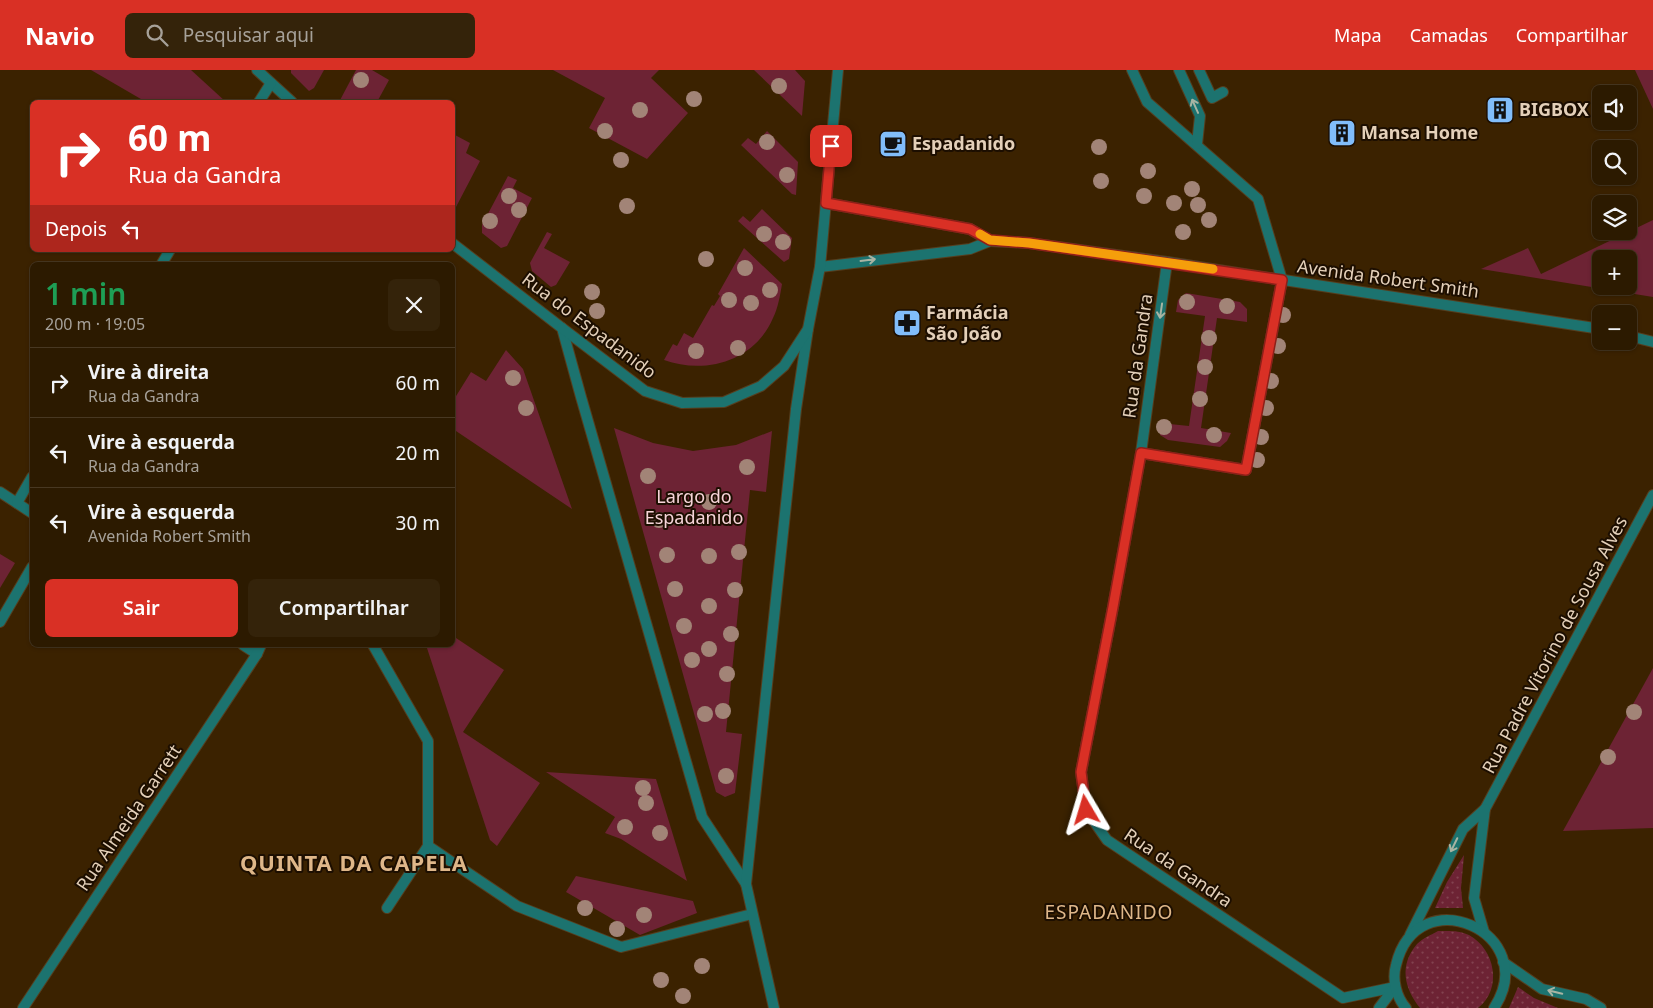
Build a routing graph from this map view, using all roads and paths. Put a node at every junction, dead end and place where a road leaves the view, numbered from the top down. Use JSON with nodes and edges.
{"nodes":[{"id":1,"x":257,"y":70,"type":"edge"},
{"id":2,"x":838,"y":70,"type":"edge"},
{"id":3,"x":1132,"y":70,"type":"edge"},
{"id":4,"x":1179,"y":70,"type":"edge"},
{"id":5,"x":1199,"y":70,"type":"edge"},
{"id":6,"x":271,"y":83,"type":"junction"},
{"id":7,"x":1223,"y":92,"type":"dead end"},
{"id":8,"x":260,"y":100,"type":"edge"},
{"id":9,"x":290,"y":100,"type":"edge"},
{"id":10,"x":1197,"y":144,"type":"junction"},
{"id":11,"x":826,"y":203,"type":"junction"},
{"id":12,"x":990,"y":240,"type":"junction"},
{"id":13,"x":455,"y":245,"type":"edge"},
{"id":14,"x":1167,"y":262,"type":"junction"},
{"id":15,"x":820,"y":267,"type":"junction"},
{"id":16,"x":1282,"y":280,"type":"junction"},
{"id":17,"x":1592,"y":327,"type":"edge"},
{"id":18,"x":562,"y":328,"type":"junction"},
{"id":19,"x":808,"y":329,"type":"junction"},
{"id":20,"x":1637,"y":338,"type":"edge"},
{"id":21,"x":1653,"y":342,"type":"edge"},
{"id":22,"x":1141,"y":453,"type":"junction"},
{"id":23,"x":30,"y":480,"type":"edge"},
{"id":24,"x":0,"y":492,"type":"edge"},
{"id":25,"x":1653,"y":496,"type":"edge"},
{"id":26,"x":17,"y":503,"type":"junction"},
{"id":27,"x":30,"y":512,"type":"edge"},
{"id":28,"x":30,"y":570,"type":"edge"},
{"id":29,"x":0,"y":622,"type":"edge"},
{"id":30,"x":374,"y":647,"type":"edge"},
{"id":31,"x":259,"y":650,"type":"edge"},
{"id":32,"x":1486,"y":809,"type":"junction"},
{"id":33,"x":428,"y":846,"type":"junction"},
{"id":34,"x":746,"y":884,"type":"junction"},
{"id":35,"x":387,"y":908,"type":"dead end"},
{"id":36,"x":752,"y":914,"type":"junction"},
{"id":37,"x":1484,"y":932,"type":"junction"},
{"id":38,"x":1408,"y":937,"type":"junction"},
{"id":39,"x":1503,"y":962,"type":"junction"},
{"id":40,"x":1395,"y":987,"type":"junction"},
{"id":41,"x":23,"y":1008,"type":"edge"},
{"id":42,"x":774,"y":1008,"type":"edge"},
{"id":43,"x":1378,"y":1008,"type":"edge"},
{"id":44,"x":1406,"y":1008,"type":"edge"},
{"id":45,"x":1494,"y":1008,"type":"edge"},
{"id":46,"x":1601,"y":1008,"type":"edge"}],
"edges":[{"from":1,"to":6,"type":"street"},
{"from":2,"to":11,"type":"street"},
{"from":3,"to":10,"type":"street"},
{"from":10,"to":4,"type":"street","one_way":true},
{"from":5,"to":7,"type":"street"},
{"from":6,"to":8,"type":"street"},
{"from":6,"to":9,"type":"street"},
{"from":10,"to":16,"type":"street"},
{"from":11,"to":12,"type":"street","name":"Avenida Robert Smith"},
{"from":11,"to":15,"type":"street"},
{"from":12,"to":14,"type":"street","name":"Avenida Robert Smith"},
{"from":15,"to":12,"type":"street","name":"Avenida Robert Smith","one_way":true},
{"from":13,"to":18,"type":"street","name":"Rua do Espadanido"},
{"from":14,"to":16,"type":"street","name":"Avenida Robert Smith"},
{"from":14,"to":22,"type":"street","name":"Rua da Gandra","one_way":true},
{"from":15,"to":19,"type":"street"},
{"from":16,"to":17,"type":"street","name":"Avenida Robert Smith"},
{"from":16,"to":22,"type":"street"},
{"from":18,"to":19,"type":"street","name":"Rua do Espadanido"},
{"from":18,"to":34,"type":"street"},
{"from":19,"to":34,"type":"street"},
{"from":20,"to":21,"type":"street"},
{"from":22,"to":40,"type":"street","name":"Rua da Gandra"},
{"from":23,"to":26,"type":"street"},
{"from":24,"to":26,"type":"street"},
{"from":25,"to":32,"type":"street","name":"Rua Padre Vitorino de Sousa Alves"},
{"from":26,"to":27,"type":"street"},
{"from":28,"to":29,"type":"street"},
{"from":30,"to":33,"type":"street"},
{"from":31,"to":41,"type":"street","name":"Rua Almeida Garrett"},
{"from":32,"to":37,"type":"street","name":"Rua Padre Vitorino de Sousa Alves"},
{"from":32,"to":38,"type":"street","name":"Rua Padre Vitorino de Sousa Alves","one_way":true},
{"from":33,"to":35,"type":"street"},
{"from":33,"to":36,"type":"street"},
{"from":34,"to":36,"type":"street"},
{"from":36,"to":42,"type":"street"},
{"from":37,"to":38,"type":"street","name":"Rua Padre Vitorino de Sousa Alves"},
{"from":37,"to":39,"type":"street","name":"Rua Padre Vitorino de Sousa Alves"},
{"from":38,"to":40,"type":"street","name":"Rua Padre Vitorino de Sousa Alves"},
{"from":39,"to":45,"type":"street","name":"Rua Padre Vitorino de Sousa Alves"},
{"from":46,"to":39,"type":"street","one_way":true},
{"from":40,"to":43,"type":"street"},
{"from":40,"to":44,"type":"street","name":"Rua Padre Vitorino de Sousa Alves"}]}
